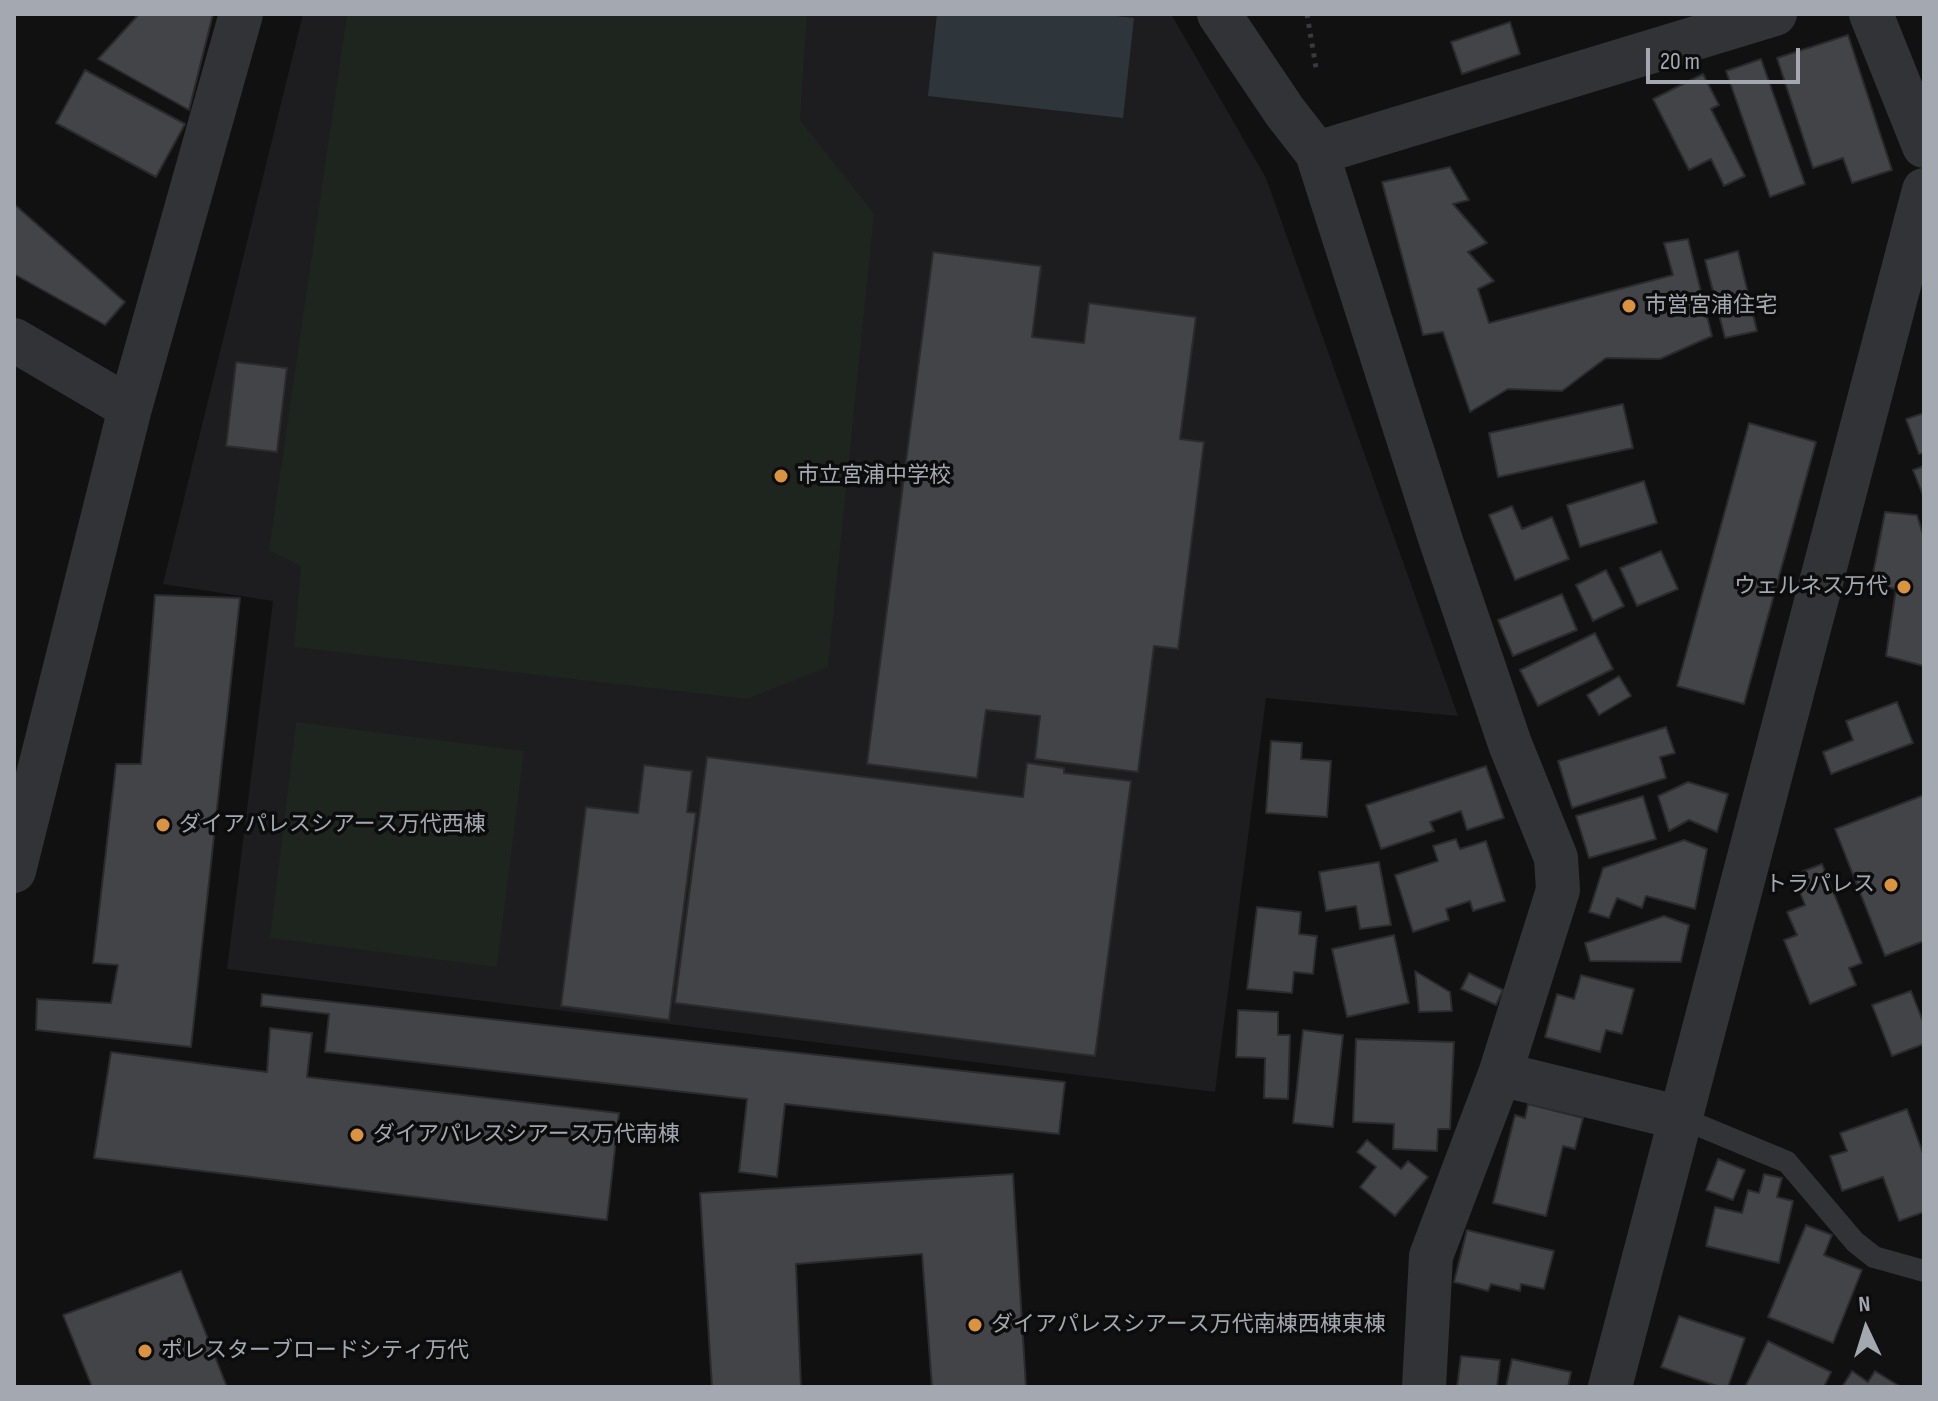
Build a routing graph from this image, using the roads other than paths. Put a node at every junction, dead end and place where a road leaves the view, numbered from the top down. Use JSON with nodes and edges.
{"nodes":[{"id":1,"x":241,"y":14,"type":"edge"},
{"id":2,"x":1219,"y":14,"type":"edge"},
{"id":3,"x":1775,"y":14,"type":"edge"},
{"id":4,"x":1871,"y":14,"type":"edge"},
{"id":5,"x":1924,"y":146,"type":"edge"},
{"id":6,"x":1317,"y":153,"type":"junction"},
{"id":7,"x":1924,"y":190,"type":"edge"},
{"id":8,"x":14,"y":340,"type":"edge"},
{"id":9,"x":130,"y":408,"type":"junction"},
{"id":10,"x":14,"y":871,"type":"edge"},
{"id":11,"x":1500,"y":1074,"type":"junction"},
{"id":12,"x":1681,"y":1118,"type":"junction"},
{"id":13,"x":1924,"y":1271,"type":"edge"},
{"id":14,"x":1424,"y":1387,"type":"edge"},
{"id":15,"x":1611,"y":1387,"type":"edge"}],
"edges":[{"from":1,"to":9,"type":"street"},
{"from":2,"to":6,"type":"street"},
{"from":3,"to":6,"type":"street"},
{"from":4,"to":5,"type":"street"},
{"from":6,"to":11,"type":"street"},
{"from":7,"to":12,"type":"street"},
{"from":8,"to":9,"type":"street"},
{"from":9,"to":10,"type":"street"},
{"from":11,"to":12,"type":"street"},
{"from":11,"to":14,"type":"street"},
{"from":12,"to":13,"type":"lane"},
{"from":12,"to":15,"type":"street"}]}
